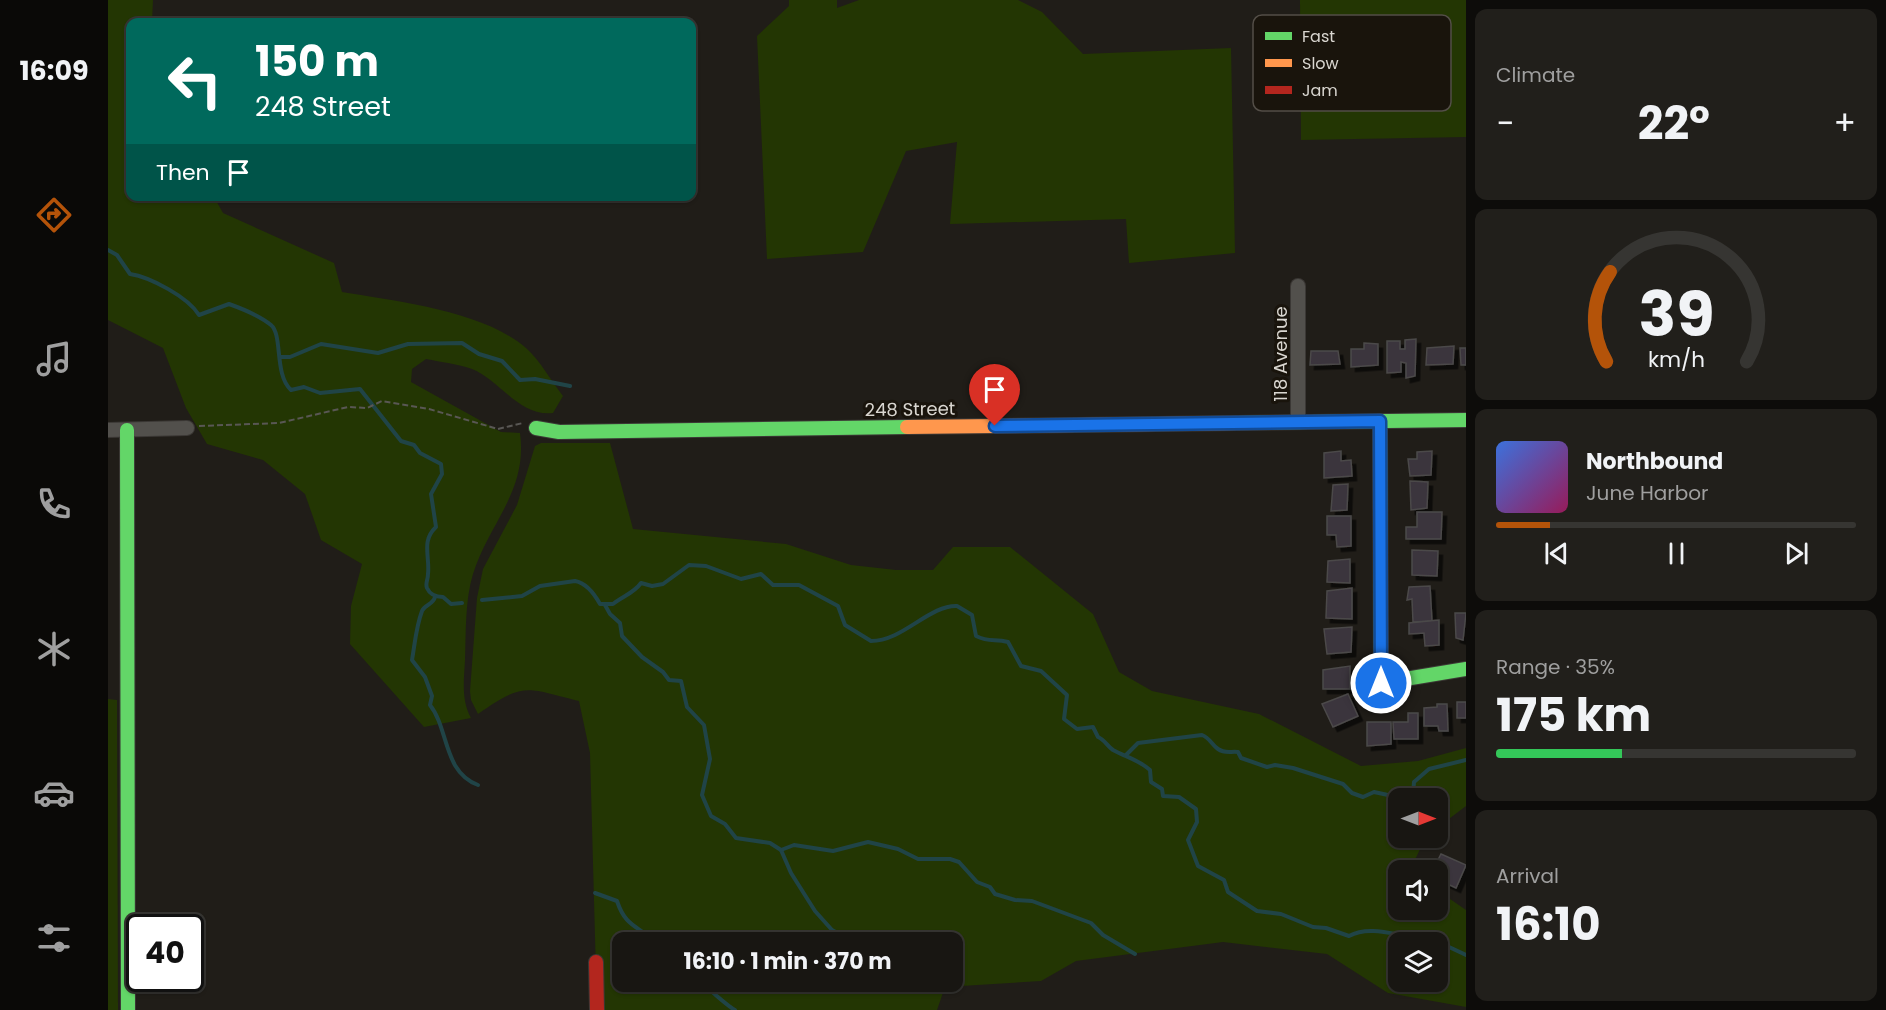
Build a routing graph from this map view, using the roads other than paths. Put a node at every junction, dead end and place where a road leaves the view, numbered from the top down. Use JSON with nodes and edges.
{"nodes":[{"id":1,"x":1298,"y":286,"type":"dead end"},
{"id":2,"x":1466,"y":420,"type":"edge"},
{"id":3,"x":1298,"y":421,"type":"junction"},
{"id":4,"x":1380,"y":421,"type":"junction"},
{"id":5,"x":188,"y":428,"type":"road end"},
{"id":6,"x":536,"y":428,"type":"road end"},
{"id":7,"x":108,"y":430,"type":"edge"},
{"id":8,"x":127,"y":430,"type":"junction"},
{"id":9,"x":1466,"y":669,"type":"edge"},
{"id":10,"x":596,"y":962,"type":"dead end"},
{"id":11,"x":128,"y":1010,"type":"edge"},
{"id":12,"x":597,"y":1010,"type":"edge"}],
"edges":[{"from":1,"to":3,"type":"street","name":"118 Avenue"},
{"from":2,"to":4,"type":"street","name":"248 Street"},
{"from":3,"to":4,"type":"street","name":"248 Street"},
{"from":3,"to":6,"type":"street","name":"248 Street"},
{"from":4,"to":9,"type":"street"},
{"from":5,"to":8,"type":"street"},
{"from":7,"to":8,"type":"street"},
{"from":8,"to":11,"type":"street"},
{"from":10,"to":12,"type":"street"}]}
